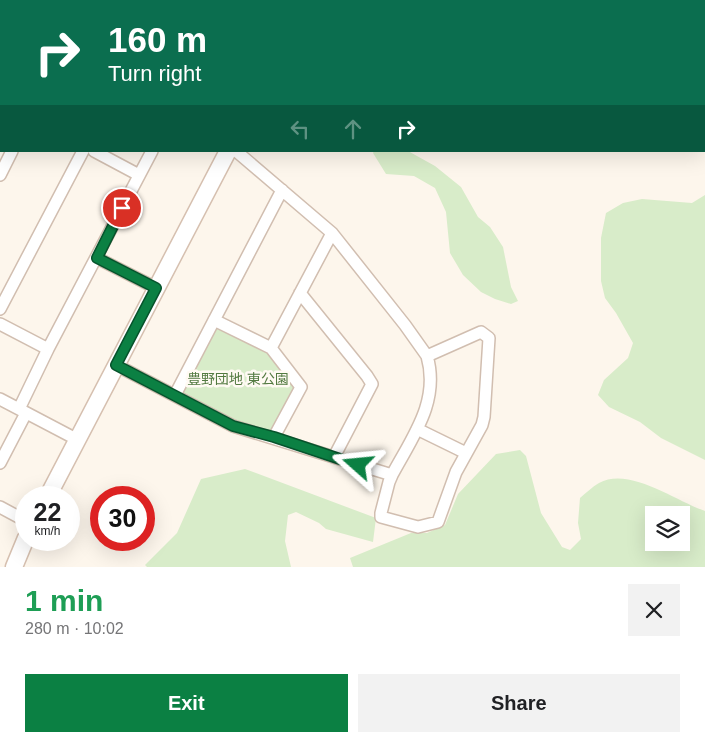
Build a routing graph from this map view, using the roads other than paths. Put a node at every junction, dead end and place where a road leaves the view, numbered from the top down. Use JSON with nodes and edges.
{"nodes":[{"id":1,"x":12,"y":152,"type":"edge"},
{"id":2,"x":82,"y":152,"type":"edge"},
{"id":3,"x":96,"y":152,"type":"edge"},
{"id":4,"x":151,"y":152,"type":"edge"},
{"id":5,"x":227,"y":152,"type":"edge"},
{"id":6,"x":237,"y":152,"type":"edge"},
{"id":7,"x":0,"y":175,"type":"edge"},
{"id":8,"x":139,"y":175,"type":"junction"},
{"id":9,"x":282,"y":190,"type":"junction"},
{"id":10,"x":332,"y":232,"type":"junction"},
{"id":11,"x":97,"y":258,"type":"junction"},
{"id":12,"x":156,"y":288,"type":"junction"},
{"id":13,"x":300,"y":293,"type":"junction"},
{"id":14,"x":0,"y":309,"type":"edge"},
{"id":15,"x":214,"y":320,"type":"junction"},
{"id":16,"x":0,"y":324,"type":"edge"},
{"id":17,"x":270,"y":348,"type":"junction"},
{"id":18,"x":48,"y":349,"type":"junction"},
{"id":19,"x":427,"y":356,"type":"junction"},
{"id":20,"x":116,"y":365,"type":"junction"},
{"id":21,"x":175,"y":395,"type":"junction"},
{"id":22,"x":0,"y":399,"type":"edge"},
{"id":23,"x":23,"y":411,"type":"junction"},
{"id":24,"x":417,"y":429,"type":"junction"},
{"id":25,"x":274,"y":437,"type":"junction"},
{"id":26,"x":78,"y":440,"type":"junction"},
{"id":27,"x":466,"y":453,"type":"junction"},
{"id":28,"x":334,"y":457,"type":"junction"},
{"id":29,"x":0,"y":463,"type":"edge"},
{"id":30,"x":392,"y":474,"type":"junction"},
{"id":31,"x":53,"y":486,"type":"edge"},
{"id":32,"x":0,"y":508,"type":"edge"},
{"id":33,"x":15,"y":516,"type":"edge"},
{"id":34,"x":21,"y":551,"type":"edge"},
{"id":35,"x":14,"y":567,"type":"edge"}],
"edges":[{"from":1,"to":7,"type":"street"},
{"from":2,"to":14,"type":"street"},
{"from":3,"to":8,"type":"street"},
{"from":4,"to":8,"type":"street"},
{"from":5,"to":12,"type":"street"},
{"from":6,"to":9,"type":"street"},
{"from":8,"to":11,"type":"street"},
{"from":9,"to":10,"type":"street"},
{"from":9,"to":15,"type":"street"},
{"from":10,"to":13,"type":"street"},
{"from":10,"to":19,"type":"street"},
{"from":11,"to":12,"type":"street"},
{"from":11,"to":18,"type":"street"},
{"from":12,"to":20,"type":"street"},
{"from":13,"to":17,"type":"street"},
{"from":13,"to":28,"type":"street"},
{"from":15,"to":17,"type":"street"},
{"from":15,"to":21,"type":"street"},
{"from":16,"to":18,"type":"street"},
{"from":17,"to":25,"type":"street"},
{"from":18,"to":23,"type":"street"},
{"from":19,"to":24,"type":"street"},
{"from":19,"to":27,"type":"street"},
{"from":20,"to":21,"type":"street"},
{"from":20,"to":26,"type":"street"},
{"from":21,"to":25,"type":"street"},
{"from":22,"to":23,"type":"street"},
{"from":23,"to":26,"type":"street"},
{"from":23,"to":29,"type":"street"},
{"from":24,"to":27,"type":"street"},
{"from":24,"to":30,"type":"street"},
{"from":25,"to":28,"type":"street"},
{"from":26,"to":31,"type":"street"},
{"from":27,"to":30,"type":"street"},
{"from":28,"to":30,"type":"street"},
{"from":32,"to":33,"type":"street"},
{"from":34,"to":35,"type":"street"}]}
